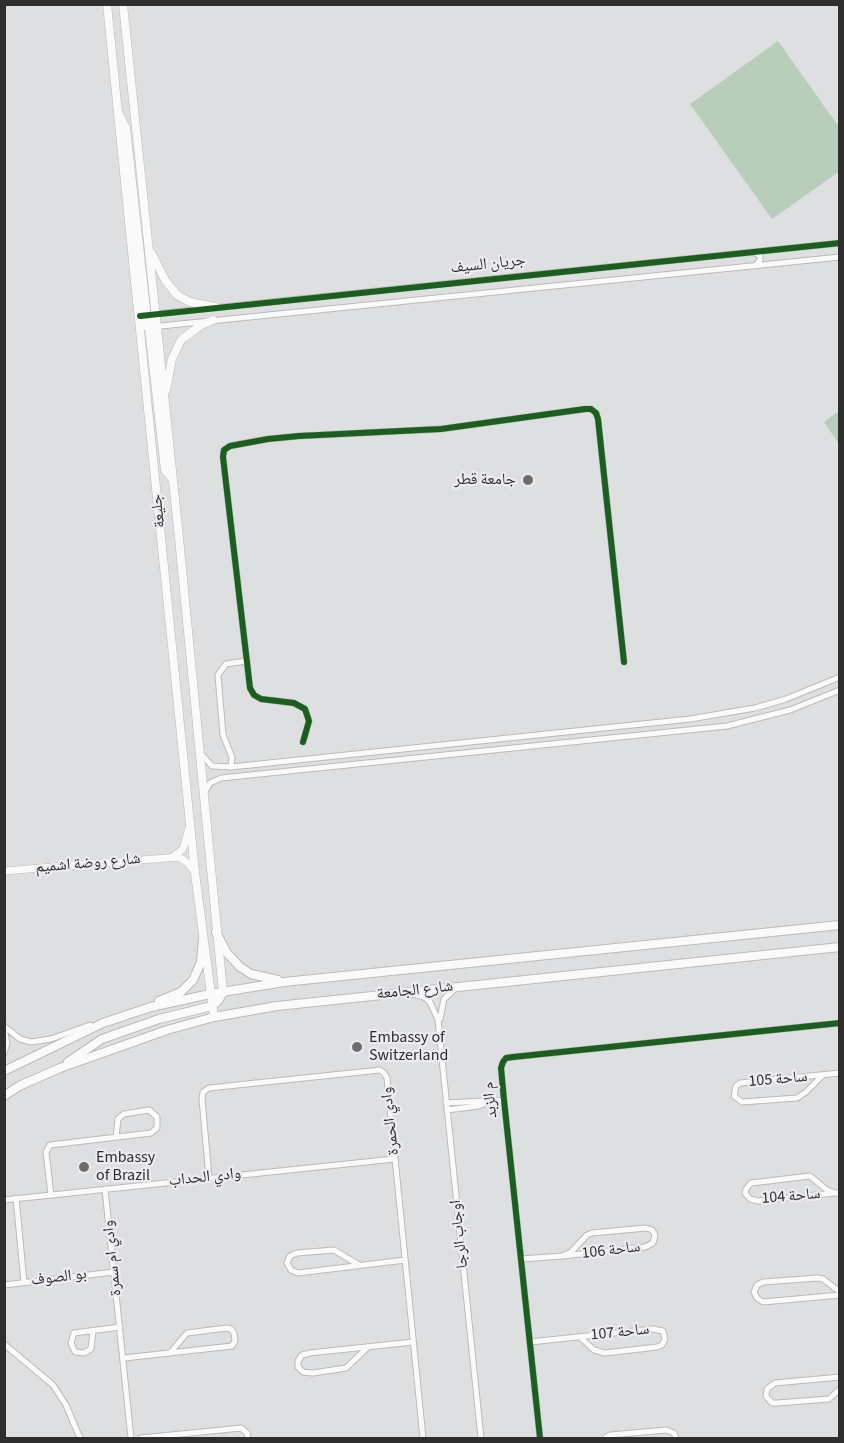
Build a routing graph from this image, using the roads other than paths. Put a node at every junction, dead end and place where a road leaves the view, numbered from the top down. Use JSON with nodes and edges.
{"nodes":[{"id":1,"x":107,"y":4,"type":"edge"},
{"id":2,"x":123,"y":4,"type":"edge"},
{"id":3,"x":840,"y":243,"type":"edge"},
{"id":4,"x":148,"y":244,"type":"junction"},
{"id":5,"x":753,"y":252,"type":"junction"},
{"id":6,"x":840,"y":257,"type":"edge"},
{"id":7,"x":651,"y":262,"type":"junction"},
{"id":8,"x":755,"y":267,"type":"junction"},
{"id":9,"x":653,"y":275,"type":"junction"},
{"id":10,"x":215,"y":307,"type":"junction"},
{"id":11,"x":147,"y":315,"type":"junction"},
{"id":12,"x":213,"y":320,"type":"junction"},
{"id":13,"x":149,"y":327,"type":"junction"},
{"id":14,"x":165,"y":400,"type":"junction"},
{"id":15,"x":173,"y":480,"type":"junction"},
{"id":16,"x":246,"y":661,"type":"junction"},
{"id":17,"x":624,"y":662,"type":"dead end"},
{"id":18,"x":840,"y":677,"type":"edge"},
{"id":19,"x":840,"y":690,"type":"edge"},
{"id":20,"x":303,"y":742,"type":"dead end"},
{"id":21,"x":199,"y":750,"type":"junction"},
{"id":22,"x":242,"y":766,"type":"junction"},
{"id":23,"x":231,"y":767,"type":"junction"},
{"id":24,"x":243,"y":777,"type":"junction"},
{"id":25,"x":203,"y":797,"type":"junction"},
{"id":26,"x":190,"y":823,"type":"junction"},
{"id":27,"x":172,"y":857,"type":"junction"},
{"id":28,"x":4,"y":871,"type":"edge"},
{"id":29,"x":195,"y":873,"type":"junction"},
{"id":30,"x":840,"y":925,"type":"edge"},
{"id":31,"x":216,"y":932,"type":"junction"},
{"id":32,"x":204,"y":939,"type":"junction"},
{"id":33,"x":840,"y":947,"type":"edge"},
{"id":34,"x":284,"y":982,"type":"junction"},
{"id":35,"x":474,"y":985,"type":"junction"},
{"id":36,"x":222,"y":992,"type":"junction"},
{"id":37,"x":397,"y":993,"type":"junction"},
{"id":38,"x":210,"y":994,"type":"junction"},
{"id":39,"x":212,"y":1006,"type":"junction"},
{"id":40,"x":151,"y":1008,"type":"junction"},
{"id":41,"x":214,"y":1017,"type":"junction"},
{"id":42,"x":103,"y":1023,"type":"junction"},
{"id":43,"x":840,"y":1023,"type":"edge"},
{"id":44,"x":4,"y":1027,"type":"edge"},
{"id":45,"x":440,"y":1030,"type":"junction"},
{"id":46,"x":4,"y":1053,"type":"edge"},
{"id":47,"x":60,"y":1068,"type":"junction"},
{"id":48,"x":4,"y":1071,"type":"edge"},
{"id":49,"x":840,"y":1073,"type":"edge"},
{"id":50,"x":822,"y":1076,"type":"junction"},
{"id":51,"x":4,"y":1096,"type":"edge"},
{"id":52,"x":504,"y":1100,"type":"junction"},
{"id":53,"x":447,"y":1106,"type":"junction"},
{"id":54,"x":117,"y":1137,"type":"junction"},
{"id":55,"x":394,"y":1159,"type":"junction"},
{"id":56,"x":209,"y":1178,"type":"junction"},
{"id":57,"x":105,"y":1189,"type":"junction"},
{"id":58,"x":837,"y":1193,"type":"edge"},
{"id":59,"x":51,"y":1195,"type":"junction"},
{"id":60,"x":16,"y":1198,"type":"junction"},
{"id":61,"x":4,"y":1200,"type":"edge"},
{"id":62,"x":562,"y":1256,"type":"junction"},
{"id":63,"x":521,"y":1259,"type":"junction"},
{"id":64,"x":405,"y":1260,"type":"junction"},
{"id":65,"x":359,"y":1265,"type":"junction"},
{"id":66,"x":114,"y":1272,"type":"junction"},
{"id":67,"x":24,"y":1282,"type":"junction"},
{"id":68,"x":4,"y":1285,"type":"edge"},
{"id":69,"x":840,"y":1293,"type":"edge"},
{"id":70,"x":120,"y":1327,"type":"junction"},
{"id":71,"x":93,"y":1331,"type":"junction"},
{"id":72,"x":580,"y":1337,"type":"junction"},
{"id":73,"x":530,"y":1341,"type":"junction"},
{"id":74,"x":413,"y":1342,"type":"junction"},
{"id":75,"x":4,"y":1344,"type":"edge"},
{"id":76,"x":368,"y":1347,"type":"junction"},
{"id":77,"x":170,"y":1353,"type":"junction"},
{"id":78,"x":124,"y":1358,"type":"junction"},
{"id":79,"x":840,"y":1377,"type":"edge"},
{"id":80,"x":840,"y":1389,"type":"edge"},
{"id":81,"x":181,"y":1437,"type":"edge"},
{"id":82,"x":80,"y":1438,"type":"edge"},
{"id":83,"x":131,"y":1438,"type":"edge"},
{"id":84,"x":141,"y":1438,"type":"edge"},
{"id":85,"x":248,"y":1438,"type":"edge"},
{"id":86,"x":423,"y":1438,"type":"edge"},
{"id":87,"x":481,"y":1438,"type":"edge"},
{"id":88,"x":540,"y":1438,"type":"edge"},
{"id":89,"x":605,"y":1438,"type":"edge"},
{"id":90,"x":676,"y":1438,"type":"edge"}],
"edges":[{"from":1,"to":11,"type":"main road","name":"جليعة"},
{"from":2,"to":4,"type":"main road","name":"جليعة"},
{"from":3,"to":5,"type":"street","name":"جريان السيف"},
{"from":4,"to":10,"type":"main road"},
{"from":4,"to":11,"type":"main road","name":"جليعة"},
{"from":5,"to":7,"type":"street","name":"جريان السيف"},
{"from":5,"to":8,"type":"street"},
{"from":6,"to":8,"type":"street","name":"جريان السيف"},
{"from":7,"to":9,"type":"street"},
{"from":7,"to":10,"type":"street","name":"جريان السيف"},
{"from":8,"to":9,"type":"street","name":"جريان السيف"},
{"from":9,"to":12,"type":"street","name":"جريان السيف"},
{"from":10,"to":11,"type":"street","name":"جريان السيف"},
{"from":11,"to":13,"type":"main road","name":"جليعة"},
{"from":11,"to":13,"type":"main road"},
{"from":12,"to":13,"type":"street","name":"جريان السيف"},
{"from":12,"to":14,"type":"main road"},
{"from":13,"to":14,"type":"main road","name":"جليعة"},
{"from":13,"to":15,"type":"main road"},
{"from":13,"to":26,"type":"main road","name":"جليعة"},
{"from":14,"to":15,"type":"main road","name":"جليعة"},
{"from":15,"to":21,"type":"main road","name":"جليعة"},
{"from":16,"to":17,"type":"street"},
{"from":16,"to":20,"type":"street"},
{"from":16,"to":23,"type":"street"},
{"from":18,"to":22,"type":"street"},
{"from":19,"to":24,"type":"street"},
{"from":21,"to":23,"type":"street"},
{"from":21,"to":25,"type":"main road","name":"جليعة"},
{"from":22,"to":23,"type":"street"},
{"from":22,"to":24,"type":"street"},
{"from":24,"to":25,"type":"street"},
{"from":25,"to":31,"type":"main road","name":"جليعة"},
{"from":26,"to":27,"type":"street"},
{"from":26,"to":29,"type":"main road","name":"جليعة"},
{"from":27,"to":28,"type":"street","name":"شارع روضة اشميم"},
{"from":27,"to":29,"type":"street"},
{"from":29,"to":32,"type":"main road","name":"جليعة"},
{"from":30,"to":34,"type":"main road","name":"شارع الجامعة"},
{"from":31,"to":34,"type":"main road"},
{"from":31,"to":36,"type":"main road","name":"جليعة"},
{"from":32,"to":38,"type":"main road","name":"جليعة"},
{"from":32,"to":40,"type":"main road"},
{"from":33,"to":35,"type":"main road","name":"شارع الجامعة"},
{"from":34,"to":36,"type":"main road","name":"شارع الجامعة"},
{"from":35,"to":37,"type":"main road","name":"شارع الجامعة"},
{"from":35,"to":45,"type":"street","name":"اوجاب الرجا"},
{"from":36,"to":38,"type":"main road","name":"شارع الجامعة"},
{"from":36,"to":39,"type":"main road"},
{"from":37,"to":41,"type":"main road","name":"شارع الجامعة"},
{"from":37,"to":45,"type":"street","name":"اوجاب الرجا"},
{"from":38,"to":39,"type":"main road","name":"جليعة"},
{"from":38,"to":40,"type":"main road","name":"شارع الجامعة"},
{"from":39,"to":41,"type":"main road","name":"جليعة"},
{"from":39,"to":47,"type":"main road"},
{"from":40,"to":42,"type":"main road","name":"شارع الجامعة"},
{"from":41,"to":47,"type":"main road","name":"شارع الجامعة"},
{"from":42,"to":44,"type":"street"},
{"from":42,"to":48,"type":"main road","name":"شارع الجامعة"},
{"from":43,"to":52,"type":"street","name":"م الزبد"},
{"from":44,"to":46,"type":"street"},
{"from":45,"to":53,"type":"street","name":"اوجاب الرجا"},
{"from":47,"to":51,"type":"main road","name":"شارع الجامعة"},
{"from":49,"to":50,"type":"street","name":"ساحة 105"},
{"from":50,"to":50,"type":"street","name":"ساحة 105"},
{"from":52,"to":53,"type":"street"},
{"from":52,"to":63,"type":"street","name":"م الزبد"},
{"from":53,"to":87,"type":"street","name":"اوجاب الرجا"},
{"from":54,"to":54,"type":"street"},
{"from":54,"to":59,"type":"street"},
{"from":55,"to":56,"type":"street","name":"وادي الحداب"},
{"from":55,"to":56,"type":"street","name":"وادي الحمرة"},
{"from":55,"to":64,"type":"street","name":"وادي الحمرة"},
{"from":56,"to":57,"type":"street","name":"وادي الحداب"},
{"from":57,"to":59,"type":"street","name":"وادي الحداب"},
{"from":57,"to":66,"type":"street","name":"وادي ام سمرة"},
{"from":58,"to":58,"type":"street","name":"ساحة 104"},
{"from":59,"to":60,"type":"street","name":"وادي الحداب"},
{"from":60,"to":61,"type":"street","name":"وادي الحداب"},
{"from":60,"to":67,"type":"street"},
{"from":62,"to":62,"type":"street","name":"ساحة 106"},
{"from":62,"to":63,"type":"street","name":"ساحة 106"},
{"from":63,"to":73,"type":"street","name":"م الزبد"},
{"from":64,"to":65,"type":"street"},
{"from":64,"to":74,"type":"street","name":"وادي الحمرة"},
{"from":65,"to":65,"type":"street"},
{"from":66,"to":67,"type":"street","name":"بو الصوف"},
{"from":66,"to":70,"type":"street","name":"وادي ام سمرة"},
{"from":67,"to":68,"type":"street","name":"بو الصوف"},
{"from":69,"to":69,"type":"street"},
{"from":70,"to":71,"type":"street"},
{"from":70,"to":78,"type":"street","name":"وادي ام سمرة"},
{"from":71,"to":71,"type":"street"},
{"from":72,"to":72,"type":"street","name":"ساحة 107"},
{"from":72,"to":73,"type":"street","name":"ساحة 107"},
{"from":73,"to":88,"type":"street","name":"م الزبد"},
{"from":74,"to":76,"type":"street"},
{"from":74,"to":86,"type":"street","name":"وادي الحمرة"},
{"from":75,"to":82,"type":"street"},
{"from":76,"to":76,"type":"street"},
{"from":77,"to":77,"type":"street"},
{"from":77,"to":78,"type":"street"},
{"from":78,"to":83,"type":"street","name":"وادي ام سمرة"},
{"from":79,"to":80,"type":"street"},
{"from":81,"to":84,"type":"street"},
{"from":81,"to":85,"type":"street"},
{"from":89,"to":90,"type":"street"}]}
